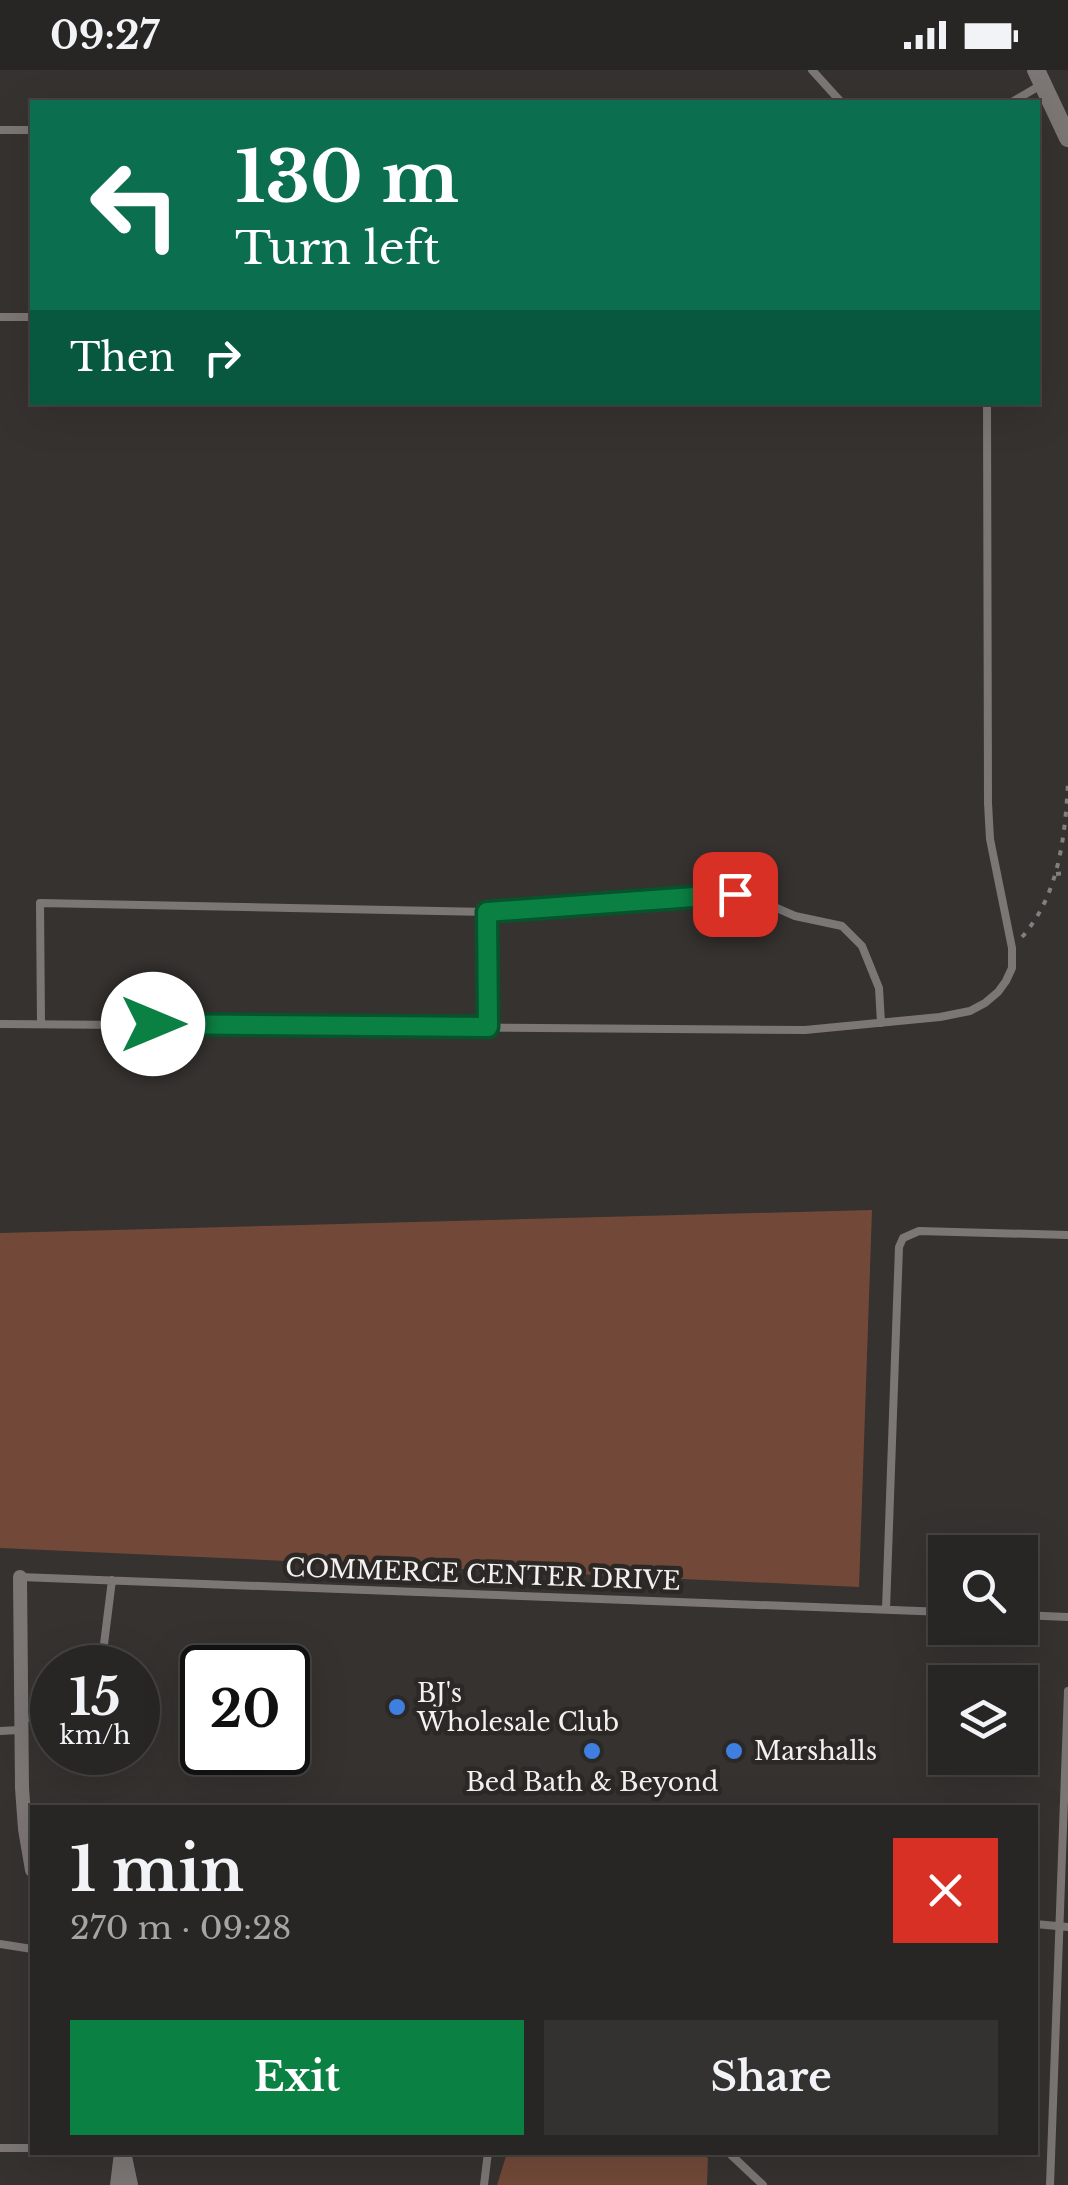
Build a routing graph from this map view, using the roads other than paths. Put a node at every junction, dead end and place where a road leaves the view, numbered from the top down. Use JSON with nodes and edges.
{"nodes":[{"id":1,"x":812,"y":70,"type":"edge"},
{"id":2,"x":1038,"y":77,"type":"edge"},
{"id":3,"x":840,"y":100,"type":"edge"},
{"id":4,"x":1014,"y":100,"type":"edge"},
{"id":5,"x":0,"y":130,"type":"edge"},
{"id":6,"x":30,"y":130,"type":"edge"},
{"id":7,"x":1068,"y":138,"type":"edge"},
{"id":8,"x":0,"y":317,"type":"edge"},
{"id":9,"x":30,"y":317,"type":"edge"},
{"id":10,"x":987,"y":405,"type":"edge"},
{"id":11,"x":487,"y":912,"type":"junction"},
{"id":12,"x":881,"y":1023,"type":"junction"},
{"id":13,"x":0,"y":1024,"type":"edge"},
{"id":14,"x":42,"y":1024,"type":"junction"},
{"id":15,"x":488,"y":1027,"type":"junction"},
{"id":16,"x":1068,"y":1234,"type":"edge"},
{"id":17,"x":20,"y":1576,"type":"joint"},
{"id":18,"x":112,"y":1580,"type":"junction"},
{"id":19,"x":886,"y":1609,"type":"junction"},
{"id":20,"x":928,"y":1611,"type":"edge"},
{"id":21,"x":1038,"y":1616,"type":"edge"},
{"id":22,"x":1068,"y":1617,"type":"edge"},
{"id":23,"x":104,"y":1645,"type":"edge"},
{"id":24,"x":1068,"y":1691,"type":"edge"},
{"id":25,"x":30,"y":1722,"type":"edge"},
{"id":26,"x":20,"y":1724,"type":"junction"},
{"id":27,"x":0,"y":1731,"type":"edge"},
{"id":28,"x":30,"y":1854,"type":"edge"},
{"id":29,"x":1038,"y":1924,"type":"edge"},
{"id":30,"x":1064,"y":1927,"type":"edge"},
{"id":31,"x":0,"y":1944,"type":"edge"},
{"id":32,"x":30,"y":1948,"type":"edge"},
{"id":33,"x":0,"y":2148,"type":"edge"},
{"id":34,"x":30,"y":2148,"type":"edge"},
{"id":35,"x":121,"y":2155,"type":"edge"},
{"id":36,"x":123,"y":2155,"type":"edge"},
{"id":37,"x":488,"y":2155,"type":"edge"},
{"id":38,"x":731,"y":2155,"type":"edge"},
{"id":39,"x":116,"y":2185,"type":"edge"},
{"id":40,"x":131,"y":2185,"type":"edge"},
{"id":41,"x":484,"y":2185,"type":"edge"},
{"id":42,"x":764,"y":2185,"type":"edge"},
{"id":43,"x":1050,"y":2185,"type":"edge"}],
"edges":[{"from":1,"to":3,"type":"lane"},
{"from":2,"to":4,"type":"lane"},
{"from":2,"to":7,"type":"street"},
{"from":5,"to":6,"type":"lane"},
{"from":8,"to":9,"type":"lane"},
{"from":10,"to":12,"type":"lane"},
{"from":11,"to":12,"type":"lane"},
{"from":11,"to":14,"type":"lane"},
{"from":11,"to":15,"type":"lane"},
{"from":12,"to":15,"type":"lane"},
{"from":13,"to":14,"type":"lane"},
{"from":14,"to":15,"type":"lane"},
{"from":16,"to":19,"type":"lane"},
{"from":17,"to":18,"type":"lane","name":"COMMERCE CENTER DRIVE"},
{"from":17,"to":26,"type":"street"},
{"from":18,"to":19,"type":"lane","name":"COMMERCE CENTER DRIVE"},
{"from":18,"to":23,"type":"lane"},
{"from":19,"to":20,"type":"lane","name":"COMMERCE CENTER DRIVE"},
{"from":21,"to":22,"type":"lane"},
{"from":24,"to":30,"type":"lane"},
{"from":25,"to":26,"type":"lane"},
{"from":26,"to":27,"type":"lane"},
{"from":26,"to":28,"type":"street"},
{"from":29,"to":30,"type":"lane"},
{"from":30,"to":43,"type":"lane"},
{"from":31,"to":32,"type":"lane"},
{"from":33,"to":34,"type":"lane"},
{"from":35,"to":39,"type":"street"},
{"from":36,"to":40,"type":"street"},
{"from":37,"to":41,"type":"lane"},
{"from":38,"to":42,"type":"lane"}]}
